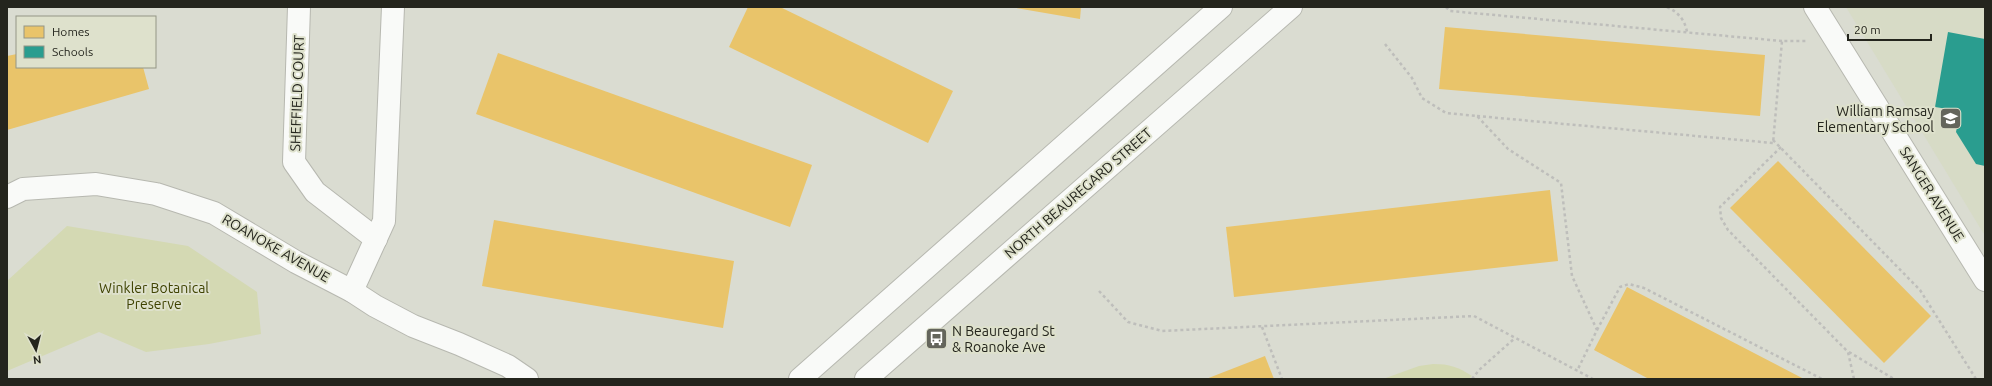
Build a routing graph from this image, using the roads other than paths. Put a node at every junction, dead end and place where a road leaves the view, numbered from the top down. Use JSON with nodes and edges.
{"nodes":[{"id":1,"x":299,"y":7,"type":"edge"},
{"id":2,"x":393,"y":7,"type":"edge"},
{"id":3,"x":1221,"y":7,"type":"edge"},
{"id":4,"x":1291,"y":7,"type":"edge"},
{"id":5,"x":1815,"y":7,"type":"edge"},
{"id":6,"x":7,"y":197,"type":"edge"},
{"id":7,"x":376,"y":239,"type":"junction"},
{"id":8,"x":1985,"y":280,"type":"edge"},
{"id":9,"x":352,"y":291,"type":"junction"},
{"id":10,"x":527,"y":379,"type":"edge"},
{"id":11,"x":800,"y":379,"type":"edge"},
{"id":12,"x":866,"y":379,"type":"edge"}],
"edges":[{"from":1,"to":7,"type":"street","name":"SHEFFIELD COURT"},
{"from":2,"to":7,"type":"street"},
{"from":3,"to":11,"type":"street"},
{"from":4,"to":12,"type":"street","name":"NORTH BEAUREGARD STREET"},
{"from":5,"to":8,"type":"street","name":"SANGER AVENUE"},
{"from":6,"to":9,"type":"street","name":"ROANOKE AVENUE"},
{"from":7,"to":9,"type":"street"},
{"from":9,"to":10,"type":"street","name":"ROANOKE AVENUE"}]}
